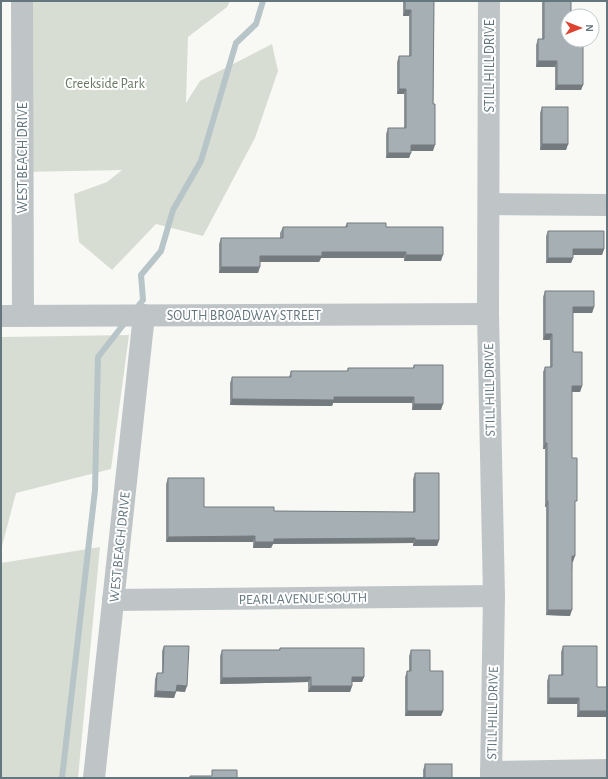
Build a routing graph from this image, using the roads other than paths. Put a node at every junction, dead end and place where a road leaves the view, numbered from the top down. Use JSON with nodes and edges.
{"nodes":[{"id":1,"x":22,"y":1,"type":"edge"},
{"id":2,"x":489,"y":1,"type":"edge"},
{"id":3,"x":489,"y":204,"type":"junction"},
{"id":4,"x":607,"y":205,"type":"edge"},
{"id":5,"x":488,"y":314,"type":"junction"},
{"id":6,"x":144,"y":315,"type":"junction"},
{"id":7,"x":1,"y":316,"type":"edge"},
{"id":8,"x":22,"y":316,"type":"junction"},
{"id":9,"x":494,"y":596,"type":"junction"},
{"id":10,"x":113,"y":600,"type":"junction"},
{"id":11,"x":607,"y":770,"type":"edge"},
{"id":12,"x":491,"y":775,"type":"edge"},
{"id":13,"x":94,"y":778,"type":"edge"}],
"edges":[{"from":1,"to":8,"type":"street","name":"WEST BEACH DRIVE"},
{"from":2,"to":3,"type":"street","name":"STILL HILL DRIVE"},
{"from":3,"to":4,"type":"street"},
{"from":3,"to":5,"type":"street","name":"STILL HILL DRIVE"},
{"from":5,"to":6,"type":"street","name":"SOUTH BROADWAY STREET"},
{"from":5,"to":9,"type":"street","name":"STILL HILL DRIVE"},
{"from":6,"to":8,"type":"street","name":"SOUTH BROADWAY STREET"},
{"from":6,"to":10,"type":"street","name":"WEST BEACH DRIVE"},
{"from":7,"to":8,"type":"street","name":"SOUTH BROADWAY STREET"},
{"from":9,"to":10,"type":"street","name":"PEARL AVENUE SOUTH"},
{"from":9,"to":12,"type":"street","name":"STILL HILL DRIVE"},
{"from":10,"to":13,"type":"street","name":"WEST BEACH DRIVE"},
{"from":11,"to":12,"type":"street"}]}
